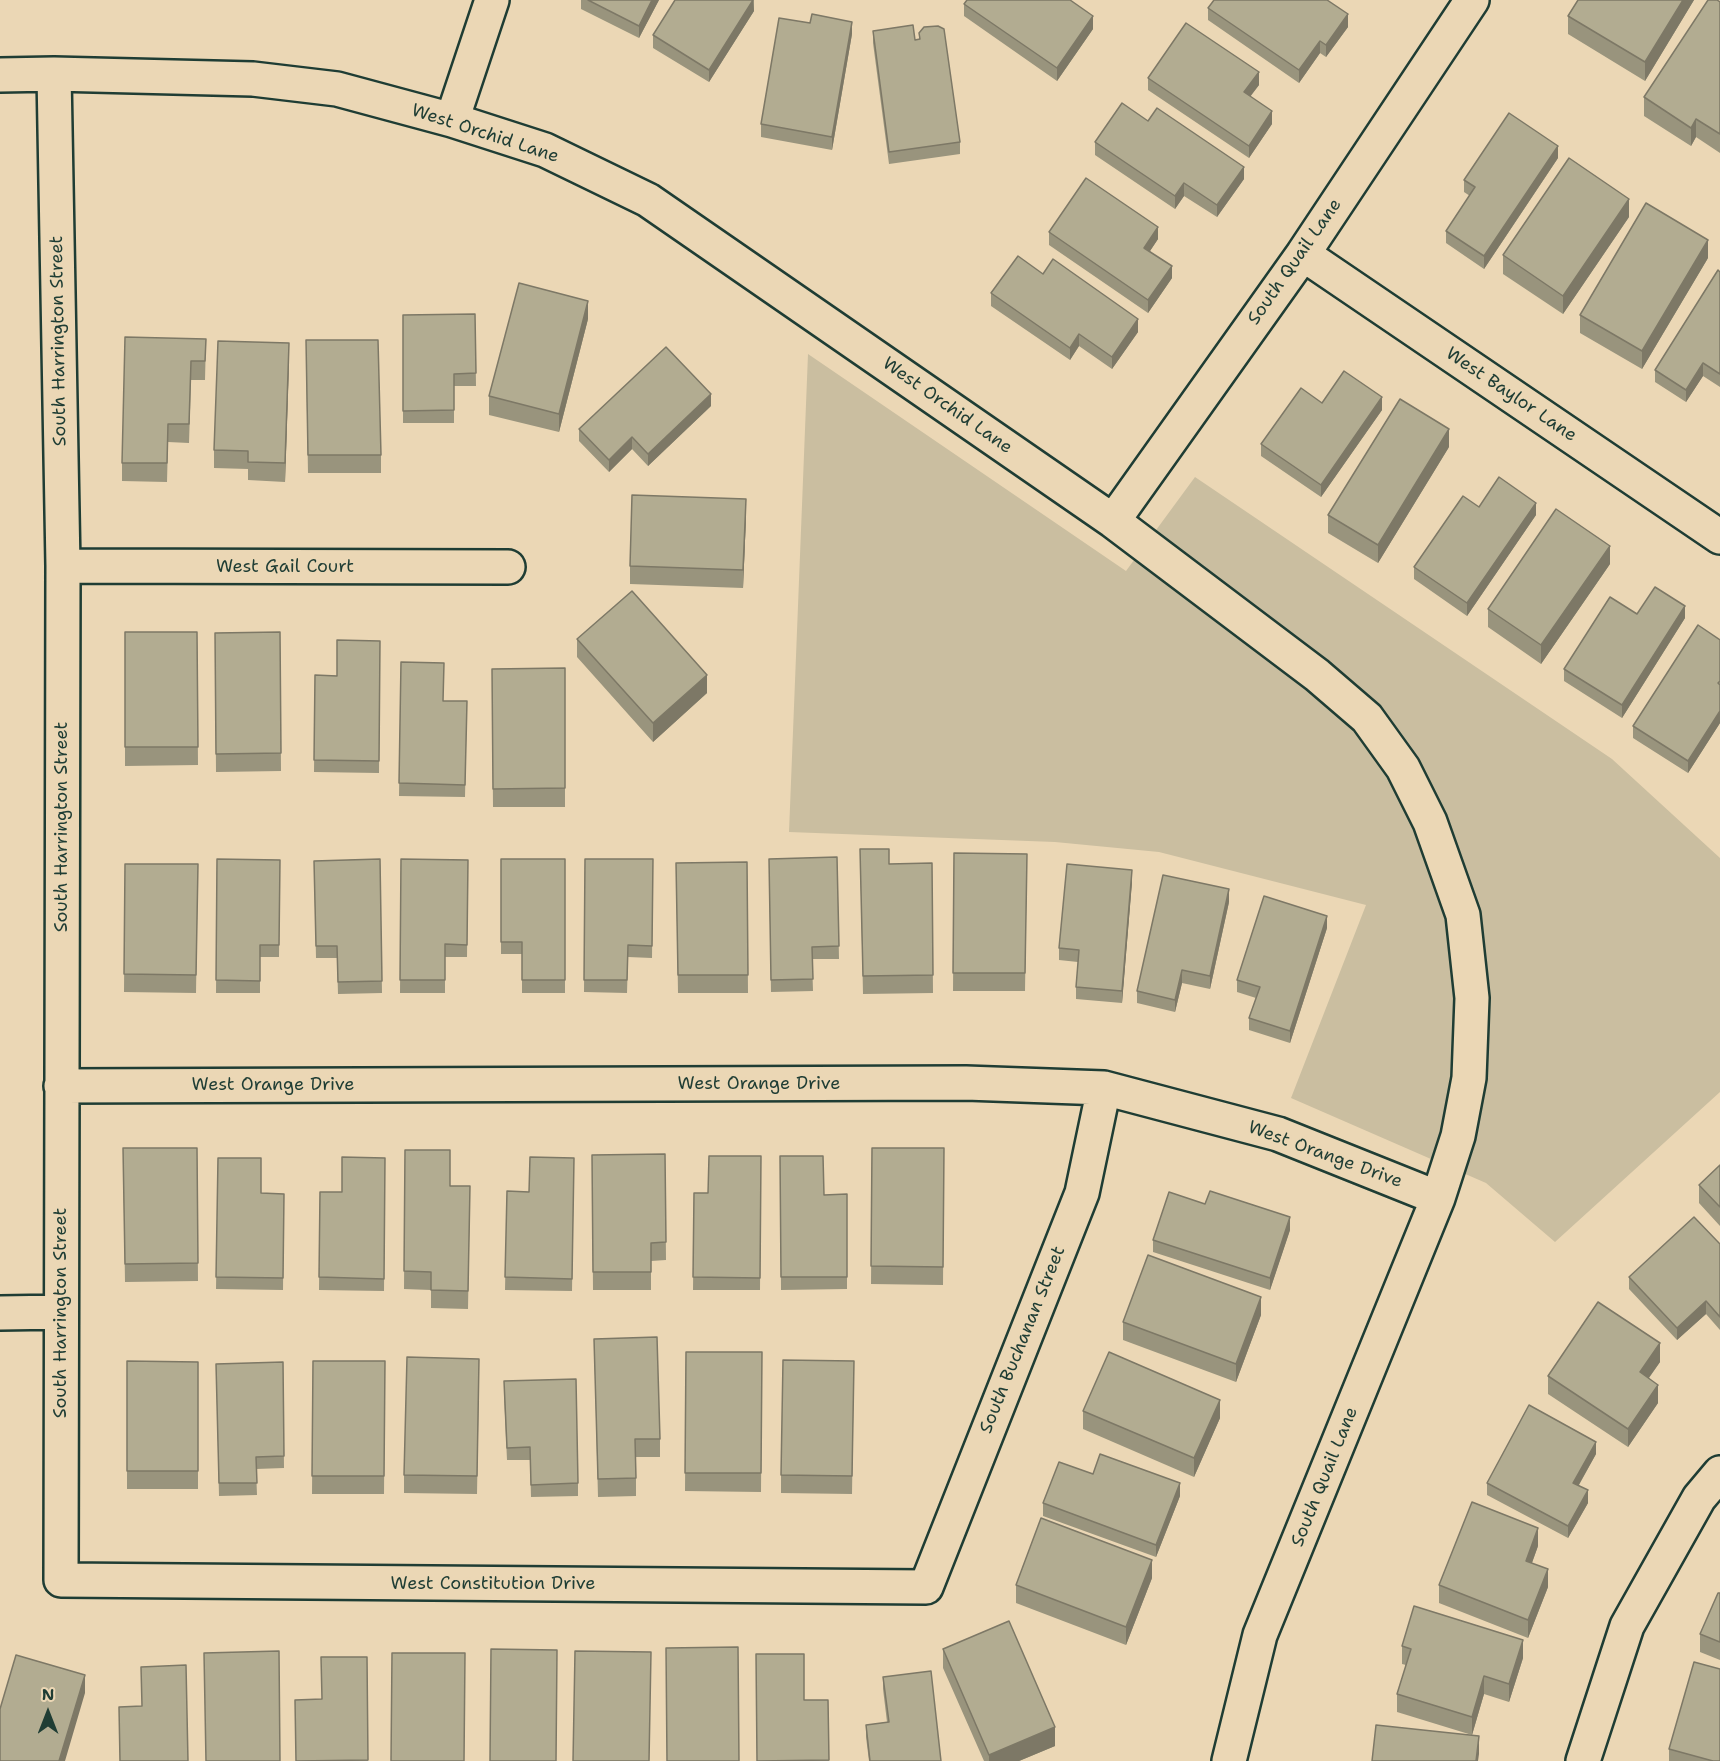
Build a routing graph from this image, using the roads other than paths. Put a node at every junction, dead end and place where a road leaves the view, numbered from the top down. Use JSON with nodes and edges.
{"nodes":[{"id":1,"x":492,"y":0,"type":"edge"},
{"id":2,"x":1472,"y":0,"type":"edge"},
{"id":3,"x":54,"y":74,"type":"junction"},
{"id":4,"x":0,"y":75,"type":"edge"},
{"id":5,"x":452,"y":120,"type":"junction"},
{"id":6,"x":1303,"y":254,"type":"junction"},
{"id":7,"x":1113,"y":521,"type":"junction"},
{"id":8,"x":1720,"y":537,"type":"edge"},
{"id":9,"x":63,"y":566,"type":"junction"},
{"id":10,"x":508,"y":567,"type":"dead end"},
{"id":11,"x":61,"y":1086,"type":"junction"},
{"id":12,"x":1104,"y":1088,"type":"junction"},
{"id":13,"x":1438,"y":1198,"type":"junction"},
{"id":14,"x":61,"y":1312,"type":"junction"},
{"id":15,"x":0,"y":1313,"type":"edge"},
{"id":16,"x":1720,"y":1473,"type":"edge"},
{"id":17,"x":61,"y":1580,"type":"joint"},
{"id":18,"x":926,"y":1587,"type":"joint"},
{"id":19,"x":1229,"y":1761,"type":"edge"},
{"id":20,"x":1583,"y":1761,"type":"edge"}],
"edges":[{"from":1,"to":5,"type":"street"},
{"from":2,"to":6,"type":"street","name":"South Quail Lane"},
{"from":3,"to":4,"type":"street","name":"West Orchid Lane"},
{"from":3,"to":5,"type":"street","name":"West Orchid Lane"},
{"from":3,"to":9,"type":"street","name":"South Harrington Street"},
{"from":5,"to":7,"type":"street","name":"West Orchid Lane"},
{"from":6,"to":7,"type":"street","name":"South Quail Lane"},
{"from":6,"to":8,"type":"street","name":"West Baylor Lane"},
{"from":7,"to":13,"type":"street","name":"West Orchid Lane"},
{"from":9,"to":10,"type":"street","name":"West Gail Court"},
{"from":9,"to":11,"type":"street","name":"South Harrington Street"},
{"from":11,"to":12,"type":"street","name":"West Orange Drive"},
{"from":11,"to":14,"type":"street","name":"South Harrington Street"},
{"from":12,"to":13,"type":"street","name":"West Orange Drive"},
{"from":12,"to":18,"type":"street","name":"South Buchanan Street"},
{"from":13,"to":19,"type":"street","name":"South Quail Lane"},
{"from":14,"to":15,"type":"street"},
{"from":14,"to":17,"type":"street","name":"South Harrington Street"},
{"from":16,"to":20,"type":"street"},
{"from":17,"to":18,"type":"street","name":"West Constitution Drive"}]}
